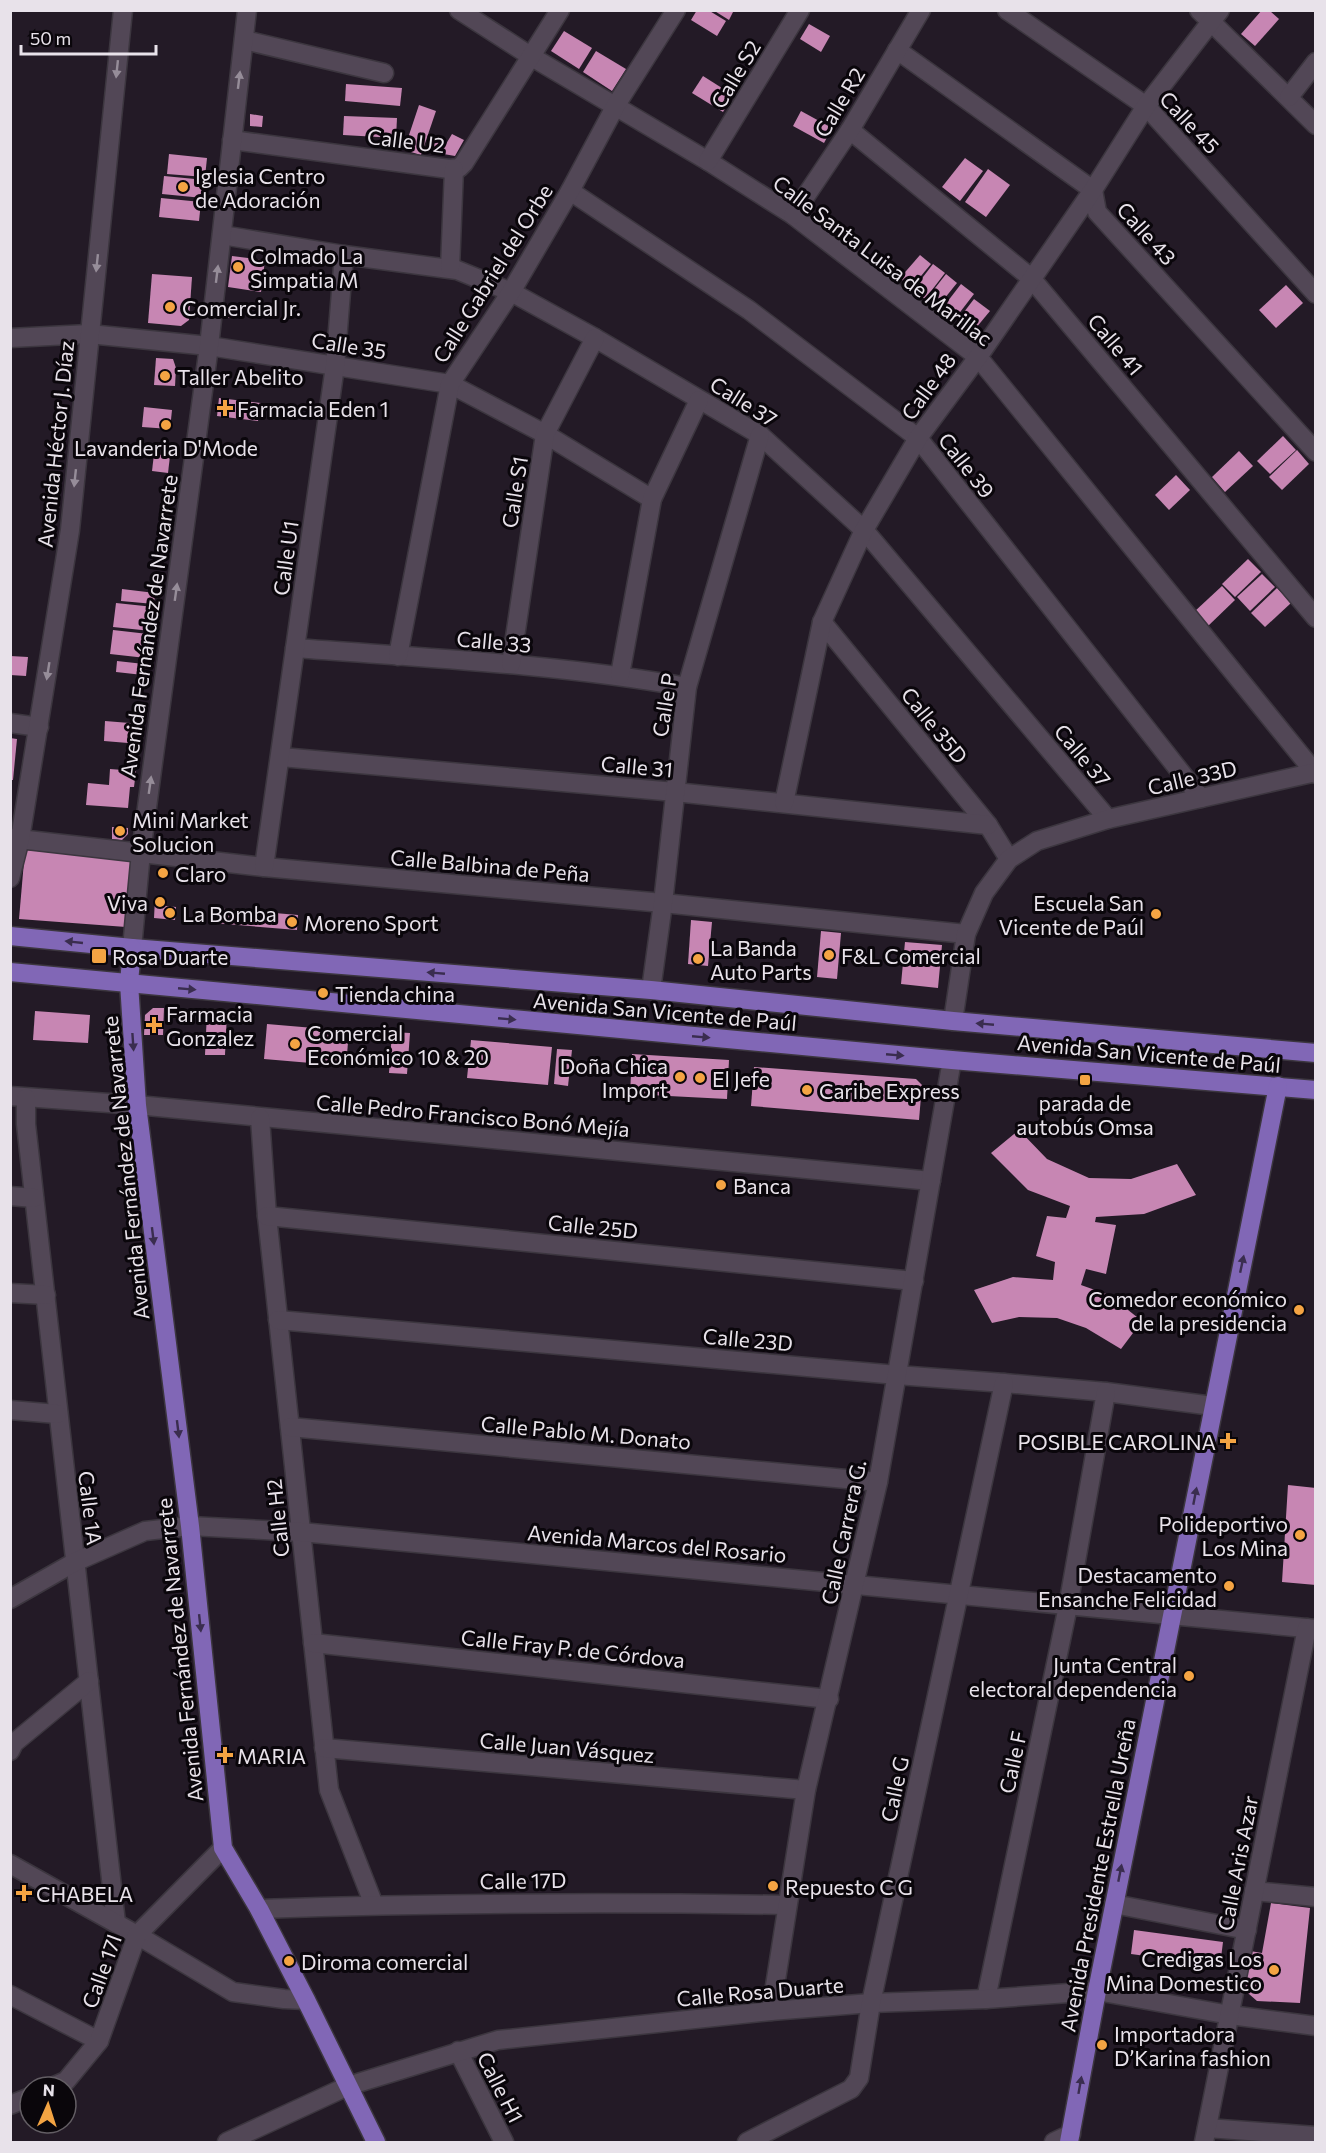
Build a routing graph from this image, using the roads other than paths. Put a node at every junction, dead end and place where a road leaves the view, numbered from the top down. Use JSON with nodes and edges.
{"nodes":[{"id":1,"x":123,"y":10,"type":"edge"},
{"id":2,"x":247,"y":10,"type":"edge"},
{"id":3,"x":459,"y":10,"type":"edge"},
{"id":4,"x":560,"y":10,"type":"edge"},
{"id":5,"x":676,"y":10,"type":"edge"},
{"id":6,"x":800,"y":10,"type":"edge"},
{"id":7,"x":921,"y":10,"type":"edge"},
{"id":8,"x":1007,"y":10,"type":"edge"},
{"id":9,"x":1210,"y":15,"type":"edge"},
{"id":10,"x":244,"y":40,"type":"junction"},
{"id":11,"x":897,"y":50,"type":"junction"},
{"id":12,"x":532,"y":57,"type":"junction"},
{"id":13,"x":1316,"y":62,"type":"edge"},
{"id":14,"x":384,"y":73,"type":"dead end"},
{"id":15,"x":1289,"y":97,"type":"junction"},
{"id":16,"x":616,"y":105,"type":"junction"},
{"id":17,"x":1146,"y":106,"type":"junction"},
{"id":18,"x":1316,"y":125,"type":"edge"},
{"id":19,"x":850,"y":130,"type":"junction"},
{"id":20,"x":232,"y":140,"type":"junction"},
{"id":21,"x":708,"y":161,"type":"junction"},
{"id":22,"x":454,"y":169,"type":"junction"},
{"id":23,"x":1093,"y":190,"type":"junction"},
{"id":24,"x":570,"y":191,"type":"junction"},
{"id":25,"x":793,"y":215,"type":"junction"},
{"id":26,"x":222,"y":235,"type":"junction"},
{"id":27,"x":344,"y":255,"type":"junction"},
{"id":28,"x":450,"y":268,"type":"junction"},
{"id":29,"x":1031,"y":278,"type":"junction"},
{"id":30,"x":511,"y":292,"type":"junction"},
{"id":31,"x":1316,"y":294,"type":"edge"},
{"id":32,"x":89,"y":334,"type":"junction"},
{"id":33,"x":10,"y":338,"type":"edge"},
{"id":34,"x":595,"y":338,"type":"junction"},
{"id":35,"x":208,"y":346,"type":"junction"},
{"id":36,"x":978,"y":357,"type":"junction"},
{"id":37,"x":335,"y":366,"type":"junction"},
{"id":38,"x":450,"y":384,"type":"junction"},
{"id":39,"x":699,"y":399,"type":"junction"},
{"id":40,"x":545,"y":434,"type":"junction"},
{"id":41,"x":760,"y":435,"type":"junction"},
{"id":42,"x":918,"y":438,"type":"junction"},
{"id":43,"x":1316,"y":452,"type":"edge"},
{"id":44,"x":652,"y":499,"type":"junction"},
{"id":45,"x":864,"y":531,"type":"junction"},
{"id":46,"x":1316,"y":618,"type":"edge"},
{"id":47,"x":822,"y":622,"type":"junction"},
{"id":48,"x":295,"y":648,"type":"junction"},
{"id":49,"x":398,"y":656,"type":"junction"},
{"id":50,"x":511,"y":664,"type":"junction"},
{"id":51,"x":620,"y":675,"type":"junction"},
{"id":52,"x":687,"y":687,"type":"junction"},
{"id":53,"x":10,"y":723,"type":"edge"},
{"id":54,"x":39,"y":727,"type":"junction"},
{"id":55,"x":281,"y":757,"type":"junction"},
{"id":56,"x":1315,"y":773,"type":"edge"},
{"id":57,"x":675,"y":792,"type":"junction"},
{"id":58,"x":1201,"y":798,"type":"junction"},
{"id":59,"x":784,"y":803,"type":"junction"},
{"id":60,"x":1108,"y":819,"type":"junction"},
{"id":61,"x":988,"y":825,"type":"junction"},
{"id":62,"x":15,"y":838,"type":"edge"},
{"id":63,"x":141,"y":852,"type":"junction"},
{"id":64,"x":1009,"y":859,"type":"junction"},
{"id":65,"x":264,"y":867,"type":"junction"},
{"id":66,"x":10,"y":878,"type":"edge"},
{"id":67,"x":663,"y":903,"type":"junction"},
{"id":68,"x":966,"y":934,"type":"junction"},
{"id":69,"x":10,"y":936,"type":"edge"},
{"id":70,"x":132,"y":948,"type":"junction"},
{"id":71,"x":10,"y":972,"type":"edge"},
{"id":72,"x":129,"y":983,"type":"junction"},
{"id":73,"x":651,"y":990,"type":"junction"},
{"id":74,"x":953,"y":1021,"type":"junction"},
{"id":75,"x":1316,"y":1053,"type":"edge"},
{"id":76,"x":952,"y":1060,"type":"junction"},
{"id":77,"x":1278,"y":1086,"type":"junction"},
{"id":78,"x":1316,"y":1090,"type":"edge"},
{"id":79,"x":18,"y":1097,"type":"edge"},
{"id":80,"x":137,"y":1105,"type":"junction"},
{"id":81,"x":260,"y":1118,"type":"junction"},
{"id":82,"x":931,"y":1181,"type":"junction"},
{"id":83,"x":10,"y":1196,"type":"edge"},
{"id":84,"x":34,"y":1198,"type":"junction"},
{"id":85,"x":267,"y":1216,"type":"junction"},
{"id":86,"x":914,"y":1281,"type":"junction"},
{"id":87,"x":10,"y":1293,"type":"edge"},
{"id":88,"x":46,"y":1295,"type":"junction"},
{"id":89,"x":278,"y":1320,"type":"junction"},
{"id":90,"x":897,"y":1375,"type":"junction"},
{"id":91,"x":1004,"y":1383,"type":"junction"},
{"id":92,"x":1106,"y":1392,"type":"junction"},
{"id":93,"x":1213,"y":1406,"type":"junction"},
{"id":94,"x":10,"y":1410,"type":"edge"},
{"id":95,"x":57,"y":1414,"type":"junction"},
{"id":96,"x":290,"y":1427,"type":"junction"},
{"id":97,"x":878,"y":1482,"type":"junction"},
{"id":98,"x":190,"y":1526,"type":"junction"},
{"id":99,"x":301,"y":1532,"type":"junction"},
{"id":100,"x":75,"y":1562,"type":"junction"},
{"id":101,"x":855,"y":1584,"type":"junction"},
{"id":102,"x":959,"y":1595,"type":"junction"},
{"id":103,"x":10,"y":1599,"type":"edge"},
{"id":104,"x":1068,"y":1606,"type":"junction"},
{"id":105,"x":1171,"y":1616,"type":"junction"},
{"id":106,"x":1311,"y":1629,"type":"edge"},
{"id":107,"x":313,"y":1643,"type":"junction"},
{"id":108,"x":89,"y":1681,"type":"junction"},
{"id":109,"x":829,"y":1699,"type":"junction"},
{"id":110,"x":324,"y":1748,"type":"junction"},
{"id":111,"x":10,"y":1751,"type":"edge"},
{"id":112,"x":806,"y":1790,"type":"junction"},
{"id":113,"x":223,"y":1848,"type":"junction"},
{"id":114,"x":10,"y":1864,"type":"edge"},
{"id":115,"x":1254,"y":1891,"type":"junction"},
{"id":116,"x":1316,"y":1897,"type":"edge"},
{"id":117,"x":1114,"y":1904,"type":"junction"},
{"id":118,"x":374,"y":1905,"type":"junction"},
{"id":119,"x":787,"y":1905,"type":"junction"},
{"id":120,"x":259,"y":1909,"type":"junction"},
{"id":121,"x":116,"y":1923,"type":"junction"},
{"id":122,"x":1247,"y":1930,"type":"junction"},
{"id":123,"x":137,"y":1935,"type":"junction"},
{"id":124,"x":1097,"y":1991,"type":"junction"},
{"id":125,"x":10,"y":1995,"type":"edge"},
{"id":126,"x":986,"y":1999,"type":"junction"},
{"id":127,"x":306,"y":2000,"type":"junction"},
{"id":128,"x":871,"y":2003,"type":"junction"},
{"id":129,"x":771,"y":2011,"type":"junction"},
{"id":130,"x":1230,"y":2014,"type":"junction"},
{"id":131,"x":1316,"y":2026,"type":"edge"},
{"id":132,"x":99,"y":2041,"type":"junction"},
{"id":133,"x":458,"y":2051,"type":"junction"},
{"id":134,"x":71,"y":2075,"type":"edge"},
{"id":135,"x":348,"y":2086,"type":"junction"},
{"id":136,"x":1206,"y":2135,"type":"edge"},
{"id":137,"x":1316,"y":2136,"type":"edge"},
{"id":138,"x":254,"y":2137,"type":"edge"},
{"id":139,"x":1070,"y":2138,"type":"edge"},
{"id":140,"x":227,"y":2142,"type":"edge"},
{"id":141,"x":376,"y":2142,"type":"edge"},
{"id":142,"x":504,"y":2142,"type":"edge"},
{"id":143,"x":747,"y":2142,"type":"edge"},
{"id":144,"x":1054,"y":2142,"type":"edge"}],
"edges":[{"from":1,"to":32,"type":"street","name":"Avenida Héctor J. Díaz","one_way":true},
{"from":2,"to":10,"type":"street","name":"Avenida Fernández de Navarrete"},
{"from":3,"to":12,"type":"street","name":"Calle Santa Luisa de Marillac"},
{"from":4,"to":12,"type":"street","name":"Calle U2"},
{"from":5,"to":16,"type":"street","name":"Calle Gabriel del Orbe"},
{"from":6,"to":21,"type":"street","name":"Calle S2"},
{"from":7,"to":11,"type":"street","name":"Calle R2"},
{"from":8,"to":17,"type":"street","name":"Calle 45"},
{"from":9,"to":15,"type":"street"},
{"from":9,"to":17,"type":"street","name":"Calle 48"},
{"from":10,"to":14,"type":"street"},
{"from":20,"to":10,"type":"street","name":"Avenida Fernández de Navarrete","one_way":true},
{"from":11,"to":19,"type":"street","name":"Calle R2"},
{"from":11,"to":23,"type":"street","name":"Calle 43"},
{"from":12,"to":16,"type":"street","name":"Calle Santa Luisa de Marillac"},
{"from":12,"to":22,"type":"street","name":"Calle U2"},
{"from":13,"to":15,"type":"street"},
{"from":15,"to":18,"type":"street"},
{"from":16,"to":21,"type":"street","name":"Calle Santa Luisa de Marillac"},
{"from":16,"to":24,"type":"street","name":"Calle Gabriel del Orbe"},
{"from":17,"to":23,"type":"street","name":"Calle 48"},
{"from":17,"to":31,"type":"street","name":"Calle 45"},
{"from":19,"to":25,"type":"street","name":"Calle R2"},
{"from":19,"to":29,"type":"street","name":"Calle 41"},
{"from":20,"to":22,"type":"street","name":"Calle U2"},
{"from":20,"to":26,"type":"street","name":"Avenida Fernández de Navarrete"},
{"from":21,"to":25,"type":"street","name":"Calle Santa Luisa de Marillac"},
{"from":22,"to":28,"type":"street"},
{"from":23,"to":29,"type":"street","name":"Calle 48"},
{"from":23,"to":43,"type":"street","name":"Calle 43"},
{"from":24,"to":30,"type":"street","name":"Calle Gabriel del Orbe"},
{"from":24,"to":42,"type":"street","name":"Calle 39"},
{"from":25,"to":36,"type":"street","name":"Calle Santa Luisa de Marillac"},
{"from":26,"to":27,"type":"street","name":"Calle 37"},
{"from":35,"to":26,"type":"street","name":"Avenida Fernández de Navarrete","one_way":true},
{"from":27,"to":28,"type":"street","name":"Calle 37"},
{"from":27,"to":37,"type":"street","name":"Calle U1"},
{"from":28,"to":30,"type":"street","name":"Calle 37"},
{"from":29,"to":36,"type":"street","name":"Calle 48"},
{"from":29,"to":46,"type":"street","name":"Calle 41"},
{"from":30,"to":34,"type":"street","name":"Calle 37"},
{"from":30,"to":38,"type":"street","name":"Calle Gabriel del Orbe"},
{"from":32,"to":33,"type":"street","name":"Calle 35"},
{"from":32,"to":35,"type":"street","name":"Calle 35"},
{"from":32,"to":54,"type":"street","name":"Avenida Héctor J. Díaz","one_way":true},
{"from":34,"to":39,"type":"street","name":"Calle 37"},
{"from":34,"to":40,"type":"street","name":"Calle S1"},
{"from":35,"to":37,"type":"street","name":"Calle 35"},
{"from":63,"to":35,"type":"street","name":"Avenida Fernández de Navarrete","one_way":true},
{"from":36,"to":42,"type":"street","name":"Calle 48"},
{"from":36,"to":56,"type":"street","name":"Calle Santa Luisa de Marillac"},
{"from":37,"to":38,"type":"street","name":"Calle 35"},
{"from":37,"to":48,"type":"street","name":"Calle U1"},
{"from":38,"to":40,"type":"street","name":"Calle 35"},
{"from":38,"to":49,"type":"street","name":"Calle Gabriel del Orbe"},
{"from":39,"to":41,"type":"street","name":"Calle 37"},
{"from":39,"to":44,"type":"street"},
{"from":40,"to":44,"type":"street","name":"Calle 35"},
{"from":40,"to":50,"type":"street","name":"Calle S1"},
{"from":41,"to":45,"type":"street","name":"Calle 37"},
{"from":41,"to":52,"type":"street","name":"Calle P"},
{"from":42,"to":45,"type":"street","name":"Calle 48"},
{"from":42,"to":58,"type":"street","name":"Calle 39"},
{"from":44,"to":51,"type":"street"},
{"from":45,"to":47,"type":"street","name":"Calle 48"},
{"from":45,"to":60,"type":"street","name":"Calle 37"},
{"from":47,"to":59,"type":"street","name":"Calle 48"},
{"from":47,"to":61,"type":"street","name":"Calle 35D"},
{"from":48,"to":49,"type":"street","name":"Calle 33"},
{"from":48,"to":55,"type":"street","name":"Calle U1"},
{"from":49,"to":50,"type":"street","name":"Calle 33"},
{"from":50,"to":51,"type":"street","name":"Calle 33"},
{"from":51,"to":52,"type":"street","name":"Calle 33"},
{"from":52,"to":57,"type":"street","name":"Calle P"},
{"from":53,"to":54,"type":"street"},
{"from":54,"to":62,"type":"street","name":"Avenida Héctor J. Díaz"},
{"from":55,"to":57,"type":"street","name":"Calle 31"},
{"from":55,"to":65,"type":"street","name":"Calle U1"},
{"from":56,"to":58,"type":"street","name":"Calle 33D"},
{"from":57,"to":59,"type":"street","name":"Calle 31"},
{"from":57,"to":67,"type":"street","name":"Calle P"},
{"from":58,"to":60,"type":"street","name":"Calle 33D"},
{"from":59,"to":61,"type":"street","name":"Calle 31"},
{"from":60,"to":64,"type":"street","name":"Calle 33D"},
{"from":61,"to":64,"type":"street","name":"Calle 35D"},
{"from":62,"to":63,"type":"street","name":"Calle Balbina de Peña"},
{"from":62,"to":66,"type":"street","name":"Avenida Héctor J. Díaz"},
{"from":63,"to":65,"type":"street","name":"Calle Balbina de Peña"},
{"from":63,"to":70,"type":"street","name":"Avenida Fernández de Navarrete"},
{"from":64,"to":68,"type":"street","name":"Calle 33D"},
{"from":65,"to":67,"type":"street","name":"Calle Balbina de Peña"},
{"from":67,"to":68,"type":"street","name":"Calle Balbina de Peña"},
{"from":67,"to":73,"type":"street","name":"Calle P"},
{"from":68,"to":74,"type":"street","name":"Calle 33D"},
{"from":70,"to":69,"type":"main road","name":"Avenida San Vicente de Paúl","one_way":true},
{"from":70,"to":72,"type":"main road","name":"Avenida Fernández de Navarrete"},
{"from":73,"to":70,"type":"main road","name":"Avenida San Vicente de Paúl","one_way":true},
{"from":71,"to":72,"type":"main road","name":"Avenida San Vicente de Paúl"},
{"from":72,"to":76,"type":"main road","name":"Avenida San Vicente de Paúl","one_way":true},
{"from":72,"to":80,"type":"main road","name":"Avenida Fernández de Navarrete","one_way":true},
{"from":73,"to":74,"type":"main road","name":"Avenida San Vicente de Paúl"},
{"from":75,"to":74,"type":"main road","name":"Avenida San Vicente de Paúl","one_way":true},
{"from":76,"to":77,"type":"main road","name":"Avenida San Vicente de Paúl"},
{"from":76,"to":82,"type":"street","name":"Calle Carrera G."},
{"from":77,"to":78,"type":"main road","name":"Avenida San Vicente de Paúl"},
{"from":93,"to":77,"type":"main road","name":"Avenida Presidente Estrella Ureña","one_way":true},
{"from":79,"to":80,"type":"street","name":"Calle Pedro Francisco Bonó Mejía"},
{"from":79,"to":84,"type":"street","name":"Calle 1A"},
{"from":80,"to":81,"type":"street","name":"Calle Pedro Francisco Bonó Mejía"},
{"from":80,"to":98,"type":"main road","name":"Avenida Fernández de Navarrete","one_way":true},
{"from":81,"to":82,"type":"street","name":"Calle Pedro Francisco Bonó Mejía"},
{"from":81,"to":85,"type":"street","name":"Calle H2"},
{"from":82,"to":86,"type":"street","name":"Calle Carrera G."},
{"from":83,"to":84,"type":"street"},
{"from":84,"to":88,"type":"street","name":"Calle 1A"},
{"from":85,"to":86,"type":"street","name":"Calle 25D"},
{"from":85,"to":89,"type":"street","name":"Calle H2"},
{"from":86,"to":90,"type":"street","name":"Calle Carrera G."},
{"from":87,"to":88,"type":"street"},
{"from":88,"to":95,"type":"street","name":"Calle 1A"},
{"from":89,"to":90,"type":"street","name":"Calle 23D"},
{"from":89,"to":96,"type":"street","name":"Calle H2"},
{"from":90,"to":91,"type":"street","name":"Calle 23D"},
{"from":90,"to":97,"type":"street","name":"Calle Carrera G."},
{"from":91,"to":92,"type":"street","name":"Calle 23D"},
{"from":91,"to":102,"type":"street","name":"Calle G"},
{"from":92,"to":93,"type":"street","name":"Calle 23D"},
{"from":92,"to":104,"type":"street","name":"Calle F"},
{"from":105,"to":93,"type":"main road","name":"Avenida Presidente Estrella Ureña","one_way":true},
{"from":94,"to":95,"type":"street"},
{"from":95,"to":100,"type":"street","name":"Calle 1A"},
{"from":96,"to":97,"type":"street","name":"Calle Pablo M. Donato"},
{"from":96,"to":99,"type":"street","name":"Calle H2"},
{"from":97,"to":101,"type":"street","name":"Calle Carrera G."},
{"from":98,"to":99,"type":"street","name":"Avenida Marcos del Rosario"},
{"from":98,"to":100,"type":"street","name":"Avenida Marcos del Rosario"},
{"from":98,"to":113,"type":"main road","name":"Avenida Fernández de Navarrete","one_way":true},
{"from":99,"to":101,"type":"street","name":"Avenida Marcos del Rosario"},
{"from":99,"to":107,"type":"street","name":"Calle H2"},
{"from":100,"to":103,"type":"street","name":"Avenida Marcos del Rosario"},
{"from":100,"to":108,"type":"street","name":"Calle 1A"},
{"from":101,"to":102,"type":"street","name":"Avenida Marcos del Rosario"},
{"from":101,"to":109,"type":"street","name":"Calle Carrera G."},
{"from":102,"to":104,"type":"street","name":"Avenida Marcos del Rosario"},
{"from":102,"to":128,"type":"street","name":"Calle G"},
{"from":104,"to":105,"type":"street","name":"Avenida Marcos del Rosario"},
{"from":104,"to":126,"type":"street","name":"Calle F"},
{"from":105,"to":106,"type":"street","name":"Avenida Marcos del Rosario"},
{"from":117,"to":105,"type":"main road","name":"Avenida Presidente Estrella Ureña","one_way":true},
{"from":106,"to":115,"type":"street","name":"Calle Aris Azar"},
{"from":107,"to":109,"type":"street","name":"Calle Fray P. de Córdova"},
{"from":107,"to":110,"type":"street","name":"Calle H2"},
{"from":108,"to":111,"type":"street"},
{"from":108,"to":121,"type":"street","name":"Calle 1A"},
{"from":109,"to":112,"type":"street","name":"Calle Carrera G."},
{"from":110,"to":112,"type":"street","name":"Calle Juan Vásquez"},
{"from":110,"to":118,"type":"street","name":"Calle H2"},
{"from":112,"to":119,"type":"street","name":"Calle Carrera G."},
{"from":113,"to":120,"type":"main road","name":"Avenida Fernández de Navarrete"},
{"from":113,"to":123,"type":"street","name":"Calle 17I"},
{"from":114,"to":121,"type":"street"},
{"from":115,"to":116,"type":"street"},
{"from":115,"to":122,"type":"street","name":"Calle Aris Azar"},
{"from":117,"to":122,"type":"street"},
{"from":117,"to":124,"type":"main road","name":"Avenida Presidente Estrella Ureña"},
{"from":118,"to":119,"type":"street","name":"Calle 17D"},
{"from":118,"to":120,"type":"street","name":"Calle 17D"},
{"from":119,"to":129,"type":"street","name":"Calle Carrera G."},
{"from":120,"to":127,"type":"main road","name":"Avenida Fernández de Navarrete"},
{"from":121,"to":123,"type":"street"},
{"from":122,"to":130,"type":"street","name":"Calle Aris Azar"},
{"from":123,"to":127,"type":"street"},
{"from":123,"to":132,"type":"street","name":"Calle 17I"},
{"from":124,"to":126,"type":"street","name":"Calle Rosa Duarte"},
{"from":124,"to":130,"type":"street","name":"Calle Rosa Duarte"},
{"from":139,"to":124,"type":"main road","name":"Avenida Presidente Estrella Ureña","one_way":true},
{"from":125,"to":132,"type":"street"},
{"from":126,"to":128,"type":"street","name":"Calle Rosa Duarte"},
{"from":127,"to":135,"type":"main road","name":"Avenida Fernández de Navarrete"},
{"from":128,"to":129,"type":"street","name":"Calle Rosa Duarte"},
{"from":128,"to":143,"type":"street","name":"Calle G"},
{"from":129,"to":133,"type":"street","name":"Calle Rosa Duarte"},
{"from":130,"to":131,"type":"street","name":"Calle Rosa Duarte"},
{"from":130,"to":136,"type":"street","name":"Calle Aris Azar"},
{"from":132,"to":134,"type":"street","name":"Calle 17I"},
{"from":133,"to":135,"type":"street","name":"Calle Rosa Duarte"},
{"from":133,"to":142,"type":"street","name":"Calle H1"},
{"from":135,"to":138,"type":"street","name":"Calle Rosa Duarte"},
{"from":135,"to":141,"type":"main road","name":"Avenida Fernández de Navarrete"},
{"from":136,"to":137,"type":"street"},
{"from":138,"to":140,"type":"street","name":"Calle Rosa Duarte"},
{"from":139,"to":144,"type":"street"}]}
